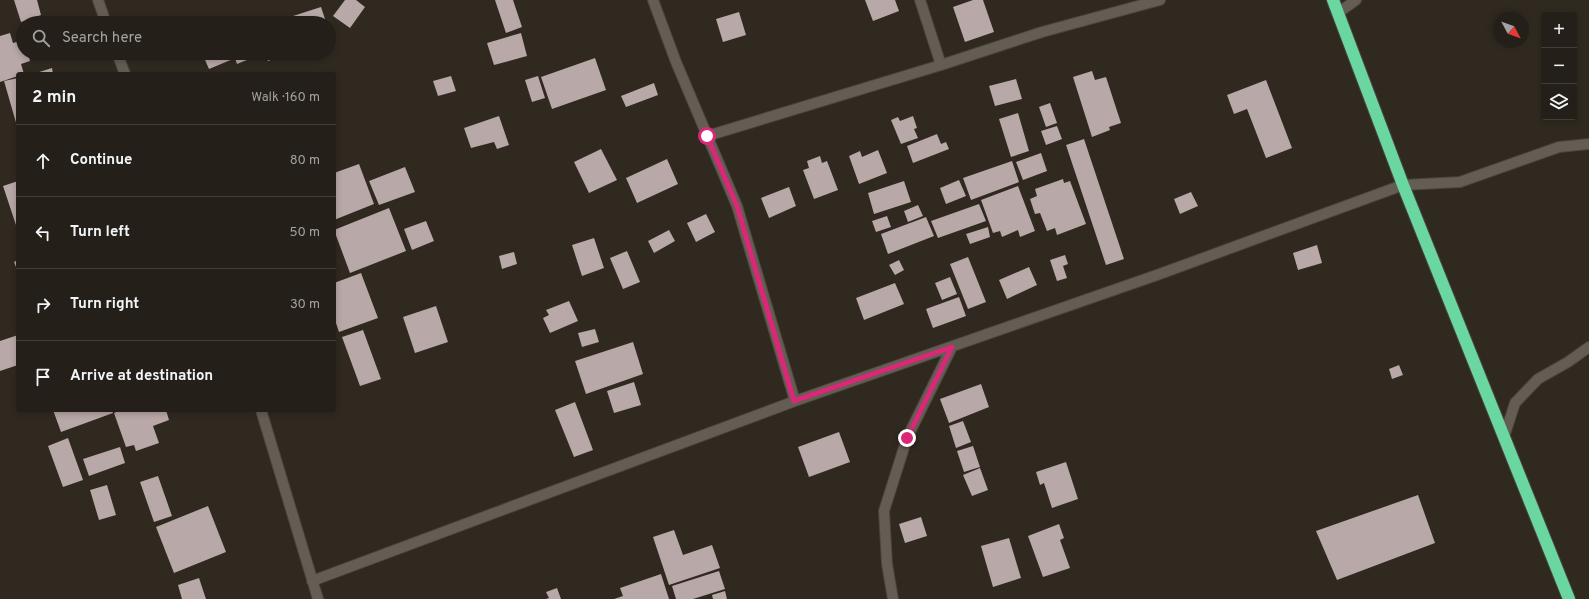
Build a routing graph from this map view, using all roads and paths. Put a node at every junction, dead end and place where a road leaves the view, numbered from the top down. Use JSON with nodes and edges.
{"nodes":[{"id":1,"x":98,"y":0,"type":"edge"},
{"id":2,"x":653,"y":0,"type":"edge"},
{"id":3,"x":920,"y":0,"type":"edge"},
{"id":4,"x":1160,"y":0,"type":"edge"},
{"id":5,"x":1333,"y":0,"type":"edge"},
{"id":6,"x":1356,"y":0,"type":"edge"},
{"id":7,"x":1338,"y":13,"type":"junction"},
{"id":8,"x":104,"y":16,"type":"edge"},
{"id":9,"x":120,"y":60,"type":"edge"},
{"id":10,"x":941,"y":65,"type":"junction"},
{"id":11,"x":124,"y":72,"type":"edge"},
{"id":12,"x":707,"y":136,"type":"junction"},
{"id":13,"x":1589,"y":144,"type":"edge"},
{"id":14,"x":1403,"y":184,"type":"junction"},
{"id":15,"x":952,"y":347,"type":"junction"},
{"id":16,"x":1589,"y":347,"type":"edge"},
{"id":17,"x":794,"y":401,"type":"junction"},
{"id":18,"x":262,"y":412,"type":"edge"},
{"id":19,"x":1504,"y":437,"type":"junction"},
{"id":20,"x":312,"y":581,"type":"junction"},
{"id":21,"x":318,"y":599,"type":"edge"},
{"id":22,"x":893,"y":599,"type":"edge"},
{"id":23,"x":1569,"y":599,"type":"edge"}],
"edges":[{"from":1,"to":8,"type":"street"},
{"from":2,"to":12,"type":"street"},
{"from":3,"to":10,"type":"street"},
{"from":4,"to":10,"type":"street"},
{"from":5,"to":7,"type":"highway"},
{"from":6,"to":7,"type":"street"},
{"from":7,"to":14,"type":"highway"},
{"from":9,"to":11,"type":"street"},
{"from":10,"to":12,"type":"street"},
{"from":12,"to":17,"type":"street"},
{"from":13,"to":14,"type":"street"},
{"from":14,"to":15,"type":"street"},
{"from":14,"to":19,"type":"highway"},
{"from":15,"to":17,"type":"street"},
{"from":15,"to":22,"type":"street"},
{"from":16,"to":19,"type":"street"},
{"from":17,"to":20,"type":"street"},
{"from":18,"to":20,"type":"street"},
{"from":19,"to":23,"type":"highway"},
{"from":20,"to":21,"type":"street"}]}
